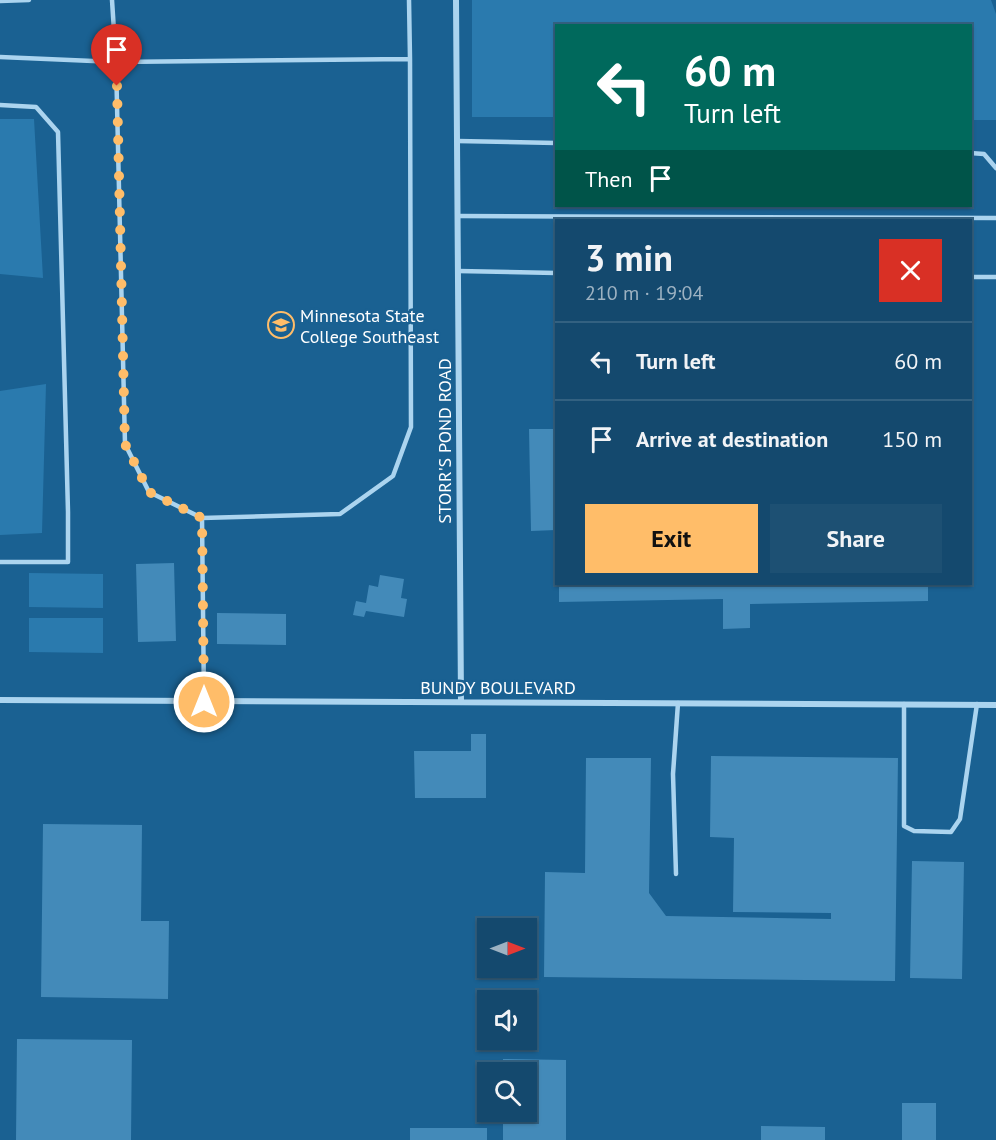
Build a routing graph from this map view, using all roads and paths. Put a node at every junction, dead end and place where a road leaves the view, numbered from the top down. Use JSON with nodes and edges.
{"nodes":[{"id":1,"x":29,"y":0,"type":"edge"},
{"id":2,"x":112,"y":0,"type":"edge"},
{"id":3,"x":408,"y":0,"type":"edge"},
{"id":4,"x":456,"y":0,"type":"edge"},
{"id":5,"x":0,"y":2,"type":"edge"},
{"id":6,"x":0,"y":57,"type":"edge"},
{"id":7,"x":411,"y":59,"type":"junction"},
{"id":8,"x":116,"y":62,"type":"junction"},
{"id":9,"x":0,"y":105,"type":"edge"},
{"id":10,"x":457,"y":141,"type":"junction"},
{"id":11,"x":555,"y":143,"type":"edge"},
{"id":12,"x":972,"y":153,"type":"edge"},
{"id":13,"x":996,"y":168,"type":"edge"},
{"id":14,"x":458,"y":216,"type":"junction"},
{"id":15,"x":996,"y":218,"type":"edge"},
{"id":16,"x":458,"y":272,"type":"junction"},
{"id":17,"x":555,"y":273,"type":"edge"},
{"id":18,"x":972,"y":277,"type":"edge"},
{"id":19,"x":996,"y":278,"type":"edge"},
{"id":20,"x":202,"y":518,"type":"junction"},
{"id":21,"x":0,"y":562,"type":"edge"},
{"id":22,"x":0,"y":700,"type":"edge"},
{"id":23,"x":204,"y":702,"type":"junction"},
{"id":24,"x":461,"y":702,"type":"junction"},
{"id":25,"x":678,"y":703,"type":"junction"},
{"id":26,"x":904,"y":704,"type":"junction"},
{"id":27,"x":977,"y":704,"type":"junction"},
{"id":28,"x":996,"y":705,"type":"edge"},
{"id":29,"x":676,"y":874,"type":"dead end"}],
"edges":[{"from":1,"to":5,"type":"lane"},
{"from":2,"to":8,"type":"lane"},
{"from":3,"to":7,"type":"lane"},
{"from":4,"to":10,"type":"street","name":"STORR'S POND ROAD"},
{"from":6,"to":8,"type":"lane"},
{"from":7,"to":8,"type":"lane"},
{"from":7,"to":20,"type":"lane"},
{"from":8,"to":20,"type":"lane"},
{"from":9,"to":21,"type":"lane"},
{"from":10,"to":11,"type":"lane"},
{"from":10,"to":14,"type":"street","name":"STORR'S POND ROAD"},
{"from":12,"to":13,"type":"lane"},
{"from":14,"to":15,"type":"lane"},
{"from":14,"to":16,"type":"street","name":"STORR'S POND ROAD"},
{"from":16,"to":17,"type":"lane"},
{"from":16,"to":24,"type":"street","name":"STORR'S POND ROAD"},
{"from":18,"to":19,"type":"lane"},
{"from":20,"to":23,"type":"lane"},
{"from":22,"to":23,"type":"street","name":"BUNDY BOULEVARD"},
{"from":23,"to":24,"type":"street","name":"BUNDY BOULEVARD"},
{"from":24,"to":25,"type":"street","name":"BUNDY BOULEVARD"},
{"from":25,"to":26,"type":"street","name":"BUNDY BOULEVARD"},
{"from":25,"to":29,"type":"lane"},
{"from":26,"to":27,"type":"street","name":"BUNDY BOULEVARD"},
{"from":26,"to":27,"type":"lane"},
{"from":27,"to":28,"type":"street","name":"BUNDY BOULEVARD"}]}
